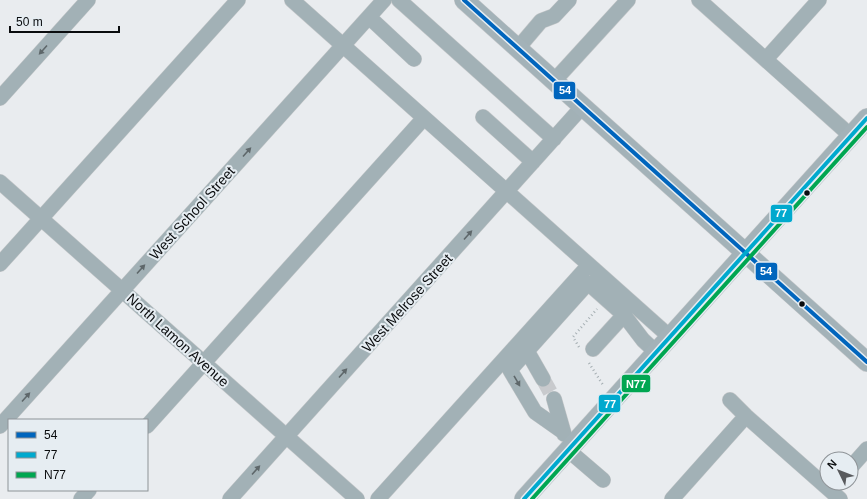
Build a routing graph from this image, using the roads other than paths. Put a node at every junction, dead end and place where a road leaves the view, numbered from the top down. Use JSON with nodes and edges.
{"nodes":[{"id":1,"x":88,"y":0,"type":"edge"},
{"id":2,"x":238,"y":0,"type":"edge"},
{"id":3,"x":292,"y":0,"type":"edge"},
{"id":4,"x":384,"y":0,"type":"edge"},
{"id":5,"x":399,"y":0,"type":"edge"},
{"id":6,"x":464,"y":0,"type":"edge"},
{"id":7,"x":569,"y":0,"type":"edge"},
{"id":8,"x":628,"y":0,"type":"edge"},
{"id":9,"x":700,"y":0,"type":"edge"},
{"id":10,"x":819,"y":0,"type":"edge"},
{"id":11,"x":369,"y":17,"type":"junction"},
{"id":12,"x":343,"y":46,"type":"junction"},
{"id":13,"x":518,"y":48,"type":"junction"},
{"id":14,"x":414,"y":59,"type":"dead end"},
{"id":15,"x":766,"y":59,"type":"junction"},
{"id":16,"x":554,"y":81,"type":"junction"},
{"id":17,"x":0,"y":98,"type":"edge"},
{"id":18,"x":583,"y":106,"type":"junction"},
{"id":19,"x":483,"y":117,"type":"dead end"},
{"id":20,"x":424,"y":118,"type":"junction"},
{"id":21,"x":867,"y":118,"type":"edge"},
{"id":22,"x":851,"y":136,"type":"junction"},
{"id":23,"x":554,"y":139,"type":"junction"},
{"id":24,"x":533,"y":162,"type":"junction"},
{"id":25,"x":0,"y":182,"type":"edge"},
{"id":26,"x":507,"y":192,"type":"junction"},
{"id":27,"x":41,"y":218,"type":"junction"},
{"id":28,"x":745,"y":253,"type":"junction"},
{"id":29,"x":0,"y":264,"type":"edge"},
{"id":30,"x":589,"y":265,"type":"junction"},
{"id":31,"x":122,"y":290,"type":"junction"},
{"id":32,"x":624,"y":315,"type":"junction"},
{"id":33,"x":670,"y":337,"type":"junction"},
{"id":34,"x":593,"y":349,"type":"dead end"},
{"id":35,"x":527,"y":351,"type":"junction"},
{"id":36,"x":656,"y":352,"type":"junction"},
{"id":37,"x":867,"y":362,"type":"edge"},
{"id":38,"x":204,"y":363,"type":"junction"},
{"id":39,"x":543,"y":379,"type":"tunnel mouth"},
{"id":40,"x":554,"y":399,"type":"tunnel mouth"},
{"id":41,"x":730,"y":400,"type":"dead end"},
{"id":42,"x":746,"y":416,"type":"junction"},
{"id":43,"x":148,"y":425,"type":"edge"},
{"id":44,"x":0,"y":426,"type":"edge"},
{"id":45,"x":286,"y":436,"type":"junction"},
{"id":46,"x":568,"y":442,"type":"junction"},
{"id":47,"x":867,"y":449,"type":"edge"},
{"id":48,"x":859,"y":458,"type":"edge"},
{"id":49,"x":603,"y":480,"type":"dead end"},
{"id":50,"x":88,"y":491,"type":"edge"},
{"id":51,"x":832,"y":493,"type":"edge"},
{"id":52,"x":81,"y":499,"type":"edge"},
{"id":53,"x":230,"y":499,"type":"edge"},
{"id":54,"x":357,"y":499,"type":"edge"},
{"id":55,"x":378,"y":499,"type":"edge"},
{"id":56,"x":524,"y":499,"type":"edge"},
{"id":57,"x":672,"y":499,"type":"edge"}],
"edges":[{"from":1,"to":17,"type":"street","one_way":true},
{"from":2,"to":27,"type":"street"},
{"from":3,"to":12,"type":"street"},
{"from":4,"to":11,"type":"street","name":"West School Street"},
{"from":5,"to":23,"type":"street"},
{"from":6,"to":13,"type":"main road"},
{"from":7,"to":13,"type":"street"},
{"from":8,"to":16,"type":"street"},
{"from":9,"to":15,"type":"street"},
{"from":10,"to":15,"type":"street"},
{"from":11,"to":12,"type":"street","name":"West School Street"},
{"from":11,"to":14,"type":"street"},
{"from":12,"to":20,"type":"street"},
{"from":31,"to":12,"type":"street","name":"West School Street","one_way":true},
{"from":13,"to":16,"type":"main road"},
{"from":15,"to":22,"type":"street"},
{"from":16,"to":18,"type":"main road"},
{"from":18,"to":23,"type":"street","name":"West Melrose Street"},
{"from":18,"to":28,"type":"main road"},
{"from":19,"to":24,"type":"street"},
{"from":20,"to":26,"type":"street"},
{"from":20,"to":38,"type":"street"},
{"from":21,"to":22,"type":"main road"},
{"from":22,"to":28,"type":"main road"},
{"from":23,"to":24,"type":"street","name":"West Melrose Street"},
{"from":24,"to":26,"type":"street","name":"West Melrose Street"},
{"from":25,"to":27,"type":"street","name":"North Lamon Avenue"},
{"from":26,"to":30,"type":"street"},
{"from":45,"to":26,"type":"street","name":"West Melrose Street","one_way":true},
{"from":27,"to":29,"type":"street"},
{"from":27,"to":31,"type":"street","name":"North Lamon Avenue"},
{"from":28,"to":33,"type":"main road"},
{"from":28,"to":37,"type":"main road"},
{"from":30,"to":33,"type":"street"},
{"from":30,"to":55,"type":"street"},
{"from":31,"to":38,"type":"street","name":"North Lamon Avenue"},
{"from":44,"to":31,"type":"street","name":"West School Street","one_way":true},
{"from":32,"to":34,"type":"street"},
{"from":32,"to":35,"type":"street"},
{"from":32,"to":36,"type":"street"},
{"from":33,"to":36,"type":"main road"},
{"from":35,"to":39,"type":"street"},
{"from":35,"to":46,"type":"street","one_way":true},
{"from":36,"to":46,"type":"main road"},
{"from":38,"to":43,"type":"street"},
{"from":38,"to":45,"type":"street","name":"North Lamon Avenue"},
{"from":40,"to":46,"type":"street"},
{"from":41,"to":42,"type":"street"},
{"from":42,"to":51,"type":"street"},
{"from":42,"to":57,"type":"street"},
{"from":53,"to":45,"type":"street","name":"West Melrose Street","one_way":true},
{"from":45,"to":54,"type":"street","name":"North Lamon Avenue"},
{"from":46,"to":49,"type":"street"},
{"from":46,"to":56,"type":"main road"},
{"from":47,"to":48,"type":"street"},
{"from":50,"to":52,"type":"street"}]}
